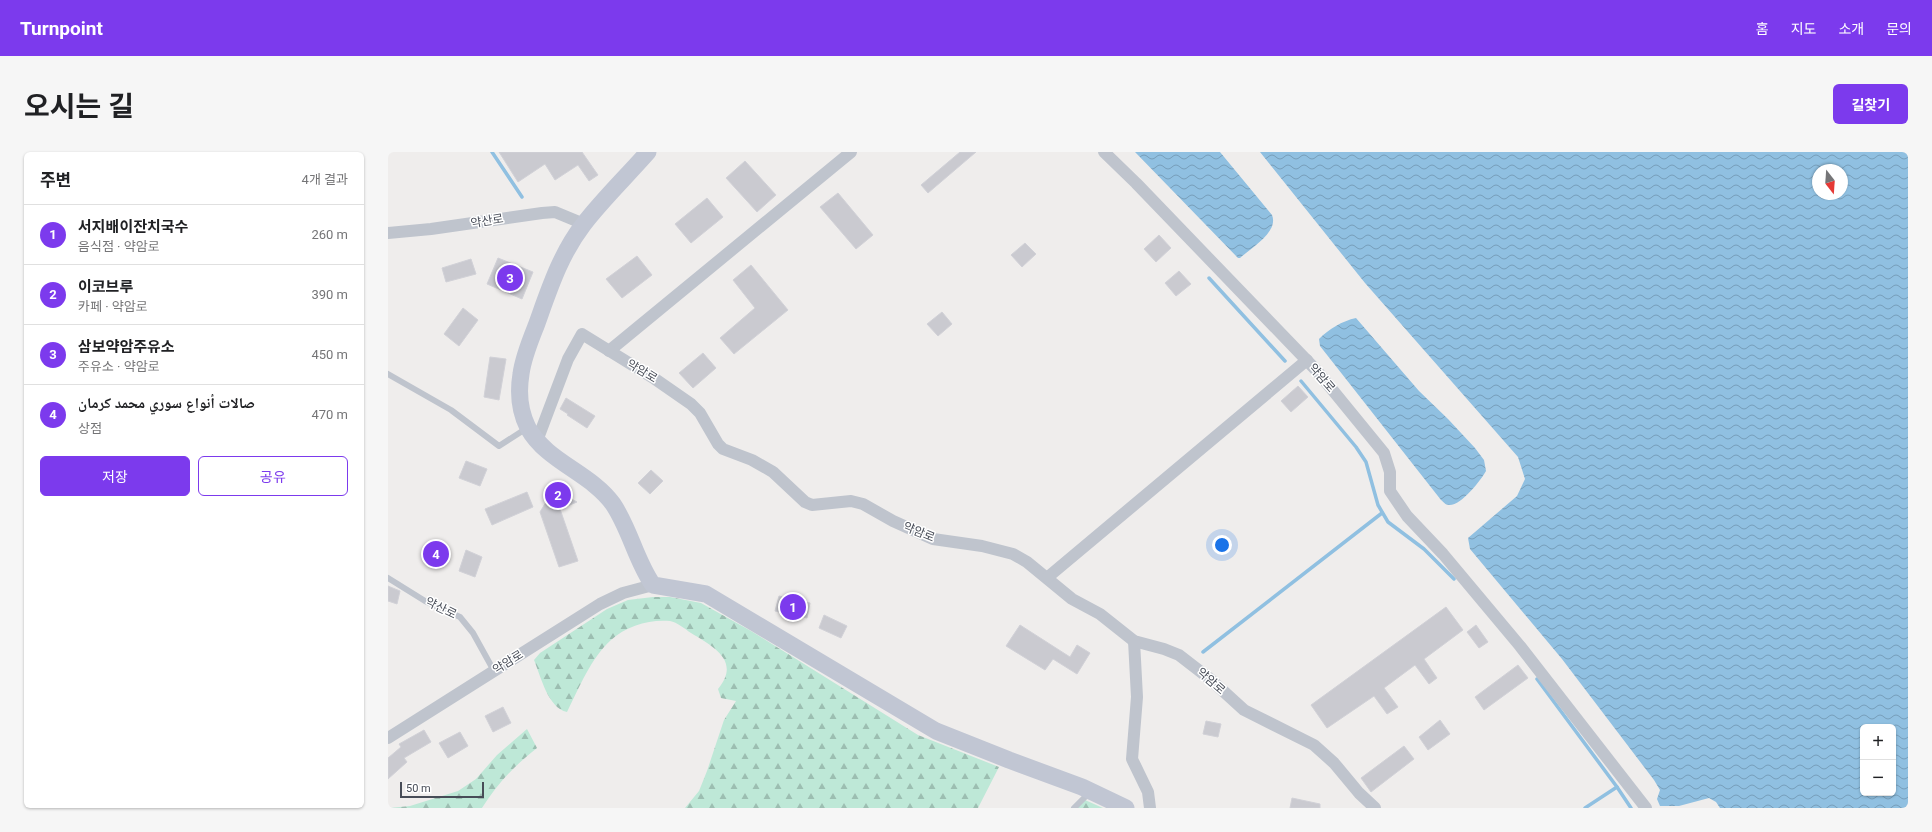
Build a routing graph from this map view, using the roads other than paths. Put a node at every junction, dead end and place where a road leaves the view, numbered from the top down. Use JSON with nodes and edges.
{"nodes":[{"id":1,"x":648,"y":152,"type":"edge"},
{"id":2,"x":851,"y":152,"type":"edge"},
{"id":3,"x":1104,"y":152,"type":"edge"},
{"id":4,"x":584,"y":224,"type":"junction"},
{"id":5,"x":388,"y":234,"type":"edge"},
{"id":6,"x":609,"y":351,"type":"junction"},
{"id":7,"x":1307,"y":360,"type":"junction"},
{"id":8,"x":388,"y":374,"type":"edge"},
{"id":9,"x":528,"y":427,"type":"junction"},
{"id":10,"x":537,"y":441,"type":"junction"},
{"id":11,"x":1048,"y":577,"type":"junction"},
{"id":12,"x":388,"y":578,"type":"edge"},
{"id":13,"x":654,"y":585,"type":"junction"},
{"id":14,"x":1134,"y":641,"type":"junction"},
{"id":15,"x":494,"y":671,"type":"junction"},
{"id":16,"x":388,"y":738,"type":"edge"},
{"id":17,"x":1091,"y":791,"type":"junction"},
{"id":18,"x":1074,"y":808,"type":"edge"},
{"id":19,"x":1126,"y":808,"type":"edge"},
{"id":20,"x":1150,"y":808,"type":"edge"},
{"id":21,"x":1375,"y":808,"type":"edge"},
{"id":22,"x":1646,"y":808,"type":"edge"}],
"edges":[{"from":1,"to":4,"type":"street"},
{"from":2,"to":6,"type":"street"},
{"from":3,"to":7,"type":"street","name":"약암로"},
{"from":4,"to":5,"type":"street","name":"약산로"},
{"from":4,"to":9,"type":"street"},
{"from":6,"to":10,"type":"street","name":"약암로"},
{"from":6,"to":11,"type":"street","name":"약암로"},
{"from":7,"to":11,"type":"street"},
{"from":7,"to":22,"type":"street","name":"약암로"},
{"from":8,"to":9,"type":"lane"},
{"from":9,"to":10,"type":"street"},
{"from":10,"to":13,"type":"street"},
{"from":11,"to":14,"type":"street","name":"약암로"},
{"from":12,"to":15,"type":"lane","name":"약산로"},
{"from":13,"to":15,"type":"street","name":"약암로"},
{"from":13,"to":17,"type":"street","name":"약암로"},
{"from":14,"to":20,"type":"street"},
{"from":14,"to":21,"type":"street","name":"약암로"},
{"from":15,"to":16,"type":"street","name":"약암로"},
{"from":17,"to":18,"type":"lane"},
{"from":17,"to":19,"type":"street","name":"약암로"}]}
